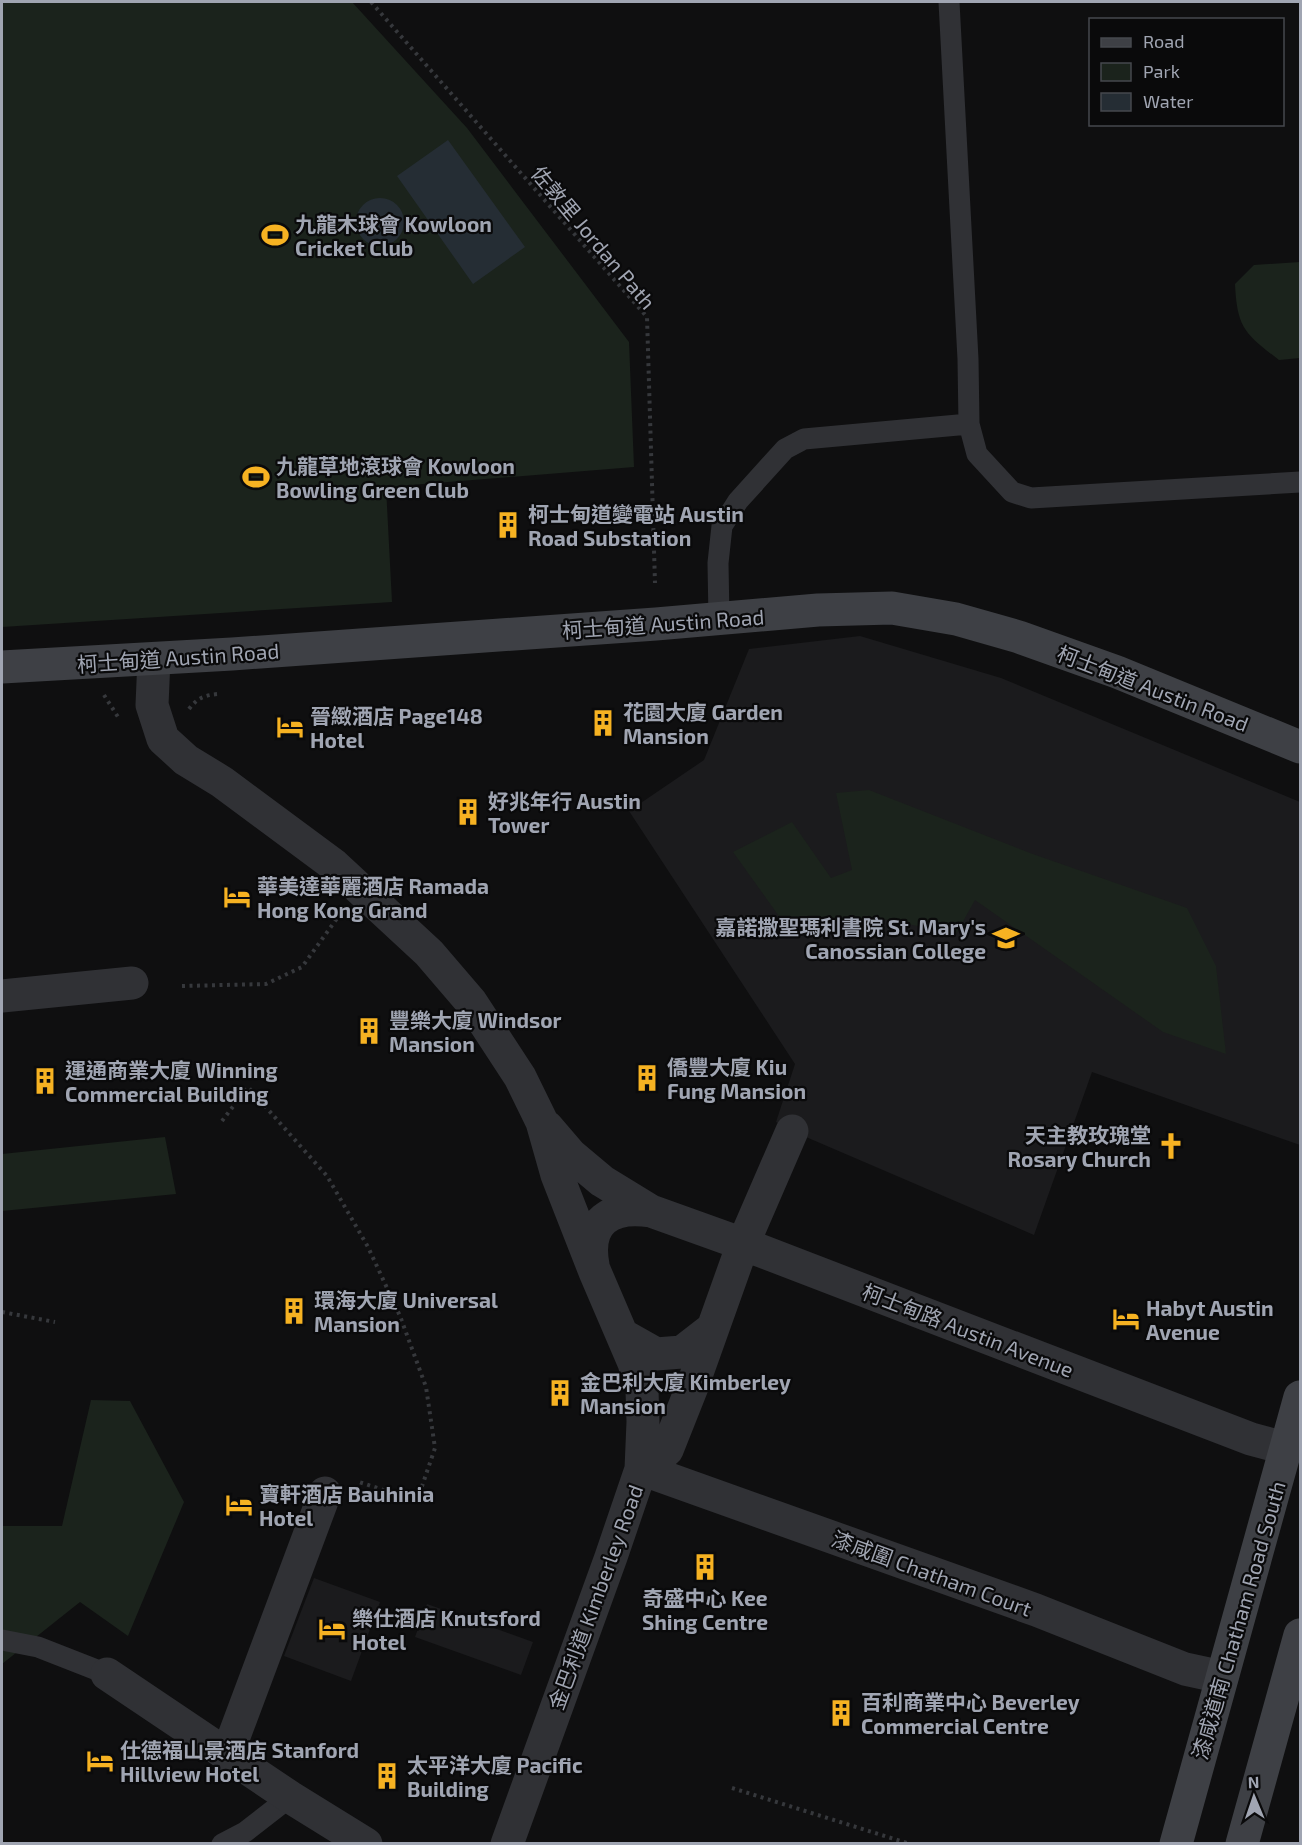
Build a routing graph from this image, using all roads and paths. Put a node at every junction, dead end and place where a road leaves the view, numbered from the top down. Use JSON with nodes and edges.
{"nodes":[{"id":1,"x":372,"y":2,"type":"edge"},
{"id":2,"x":949,"y":2,"type":"edge"},
{"id":3,"x":969,"y":424,"type":"junction"},
{"id":4,"x":1300,"y":482,"type":"edge"},
{"id":5,"x":655,"y":583,"type":"dead end"},
{"id":6,"x":719,"y":620,"type":"junction"},
{"id":7,"x":154,"y":659,"type":"junction"},
{"id":8,"x":2,"y":668,"type":"edge"},
{"id":9,"x":98,"y":692,"type":"dead end"},
{"id":10,"x":118,"y":718,"type":"dead end"},
{"id":11,"x":1300,"y":747,"type":"edge"},
{"id":12,"x":342,"y":911,"type":"dead end"},
{"id":13,"x":132,"y":983,"type":"dead end"},
{"id":14,"x":182,"y":986,"type":"dead end"},
{"id":15,"x":2,"y":996,"type":"edge"},
{"id":16,"x":222,"y":1121,"type":"dead end"},
{"id":17,"x":542,"y":1122,"type":"junction"},
{"id":18,"x":792,"y":1131,"type":"dead end"},
{"id":19,"x":651,"y":1211,"type":"junction"},
{"id":20,"x":743,"y":1244,"type":"junction"},
{"id":21,"x":595,"y":1272,"type":"junction"},
{"id":22,"x":2,"y":1312,"type":"edge"},
{"id":23,"x":55,"y":1322,"type":"dead end"},
{"id":24,"x":713,"y":1328,"type":"junction"},
{"id":25,"x":624,"y":1336,"type":"junction"},
{"id":26,"x":1300,"y":1397,"type":"edge"},
{"id":27,"x":1285,"y":1448,"type":"junction"},
{"id":28,"x":641,"y":1469,"type":"junction"},
{"id":29,"x":339,"y":1487,"type":"joint"},
{"id":30,"x":1300,"y":1635,"type":"edge"},
{"id":31,"x":2,"y":1640,"type":"edge"},
{"id":32,"x":107,"y":1674,"type":"joint"},
{"id":33,"x":1222,"y":1677,"type":"junction"},
{"id":34,"x":227,"y":1755,"type":"junction"},
{"id":35,"x":732,"y":1788,"type":"dead end"},
{"id":36,"x":290,"y":1797,"type":"junction"},
{"id":37,"x":222,"y":1844,"type":"edge"},
{"id":38,"x":366,"y":1844,"type":"edge"},
{"id":39,"x":507,"y":1844,"type":"edge"},
{"id":40,"x":910,"y":1844,"type":"edge"},
{"id":41,"x":1176,"y":1844,"type":"edge"},
{"id":42,"x":1242,"y":1844,"type":"edge"}],
"edges":[{"from":1,"to":5,"type":"path","name":"佐敦里 Jordan Path"},
{"from":2,"to":3,"type":"lane"},
{"from":3,"to":4,"type":"lane"},
{"from":3,"to":6,"type":"lane"},
{"from":6,"to":7,"type":"main road","name":"柯士甸道 Austin Road"},
{"from":6,"to":11,"type":"main road","name":"柯士甸道 Austin Road"},
{"from":7,"to":8,"type":"main road","name":"柯士甸道 Austin Road"},
{"from":7,"to":17,"type":"street","name":"柯士甸路 Austin Avenue"},
{"from":9,"to":10,"type":"path"},
{"from":12,"to":14,"type":"path"},
{"from":13,"to":15,"type":"street"},
{"from":16,"to":29,"type":"path"},
{"from":17,"to":19,"type":"street","name":"柯士甸路 Austin Avenue"},
{"from":17,"to":21,"type":"street","name":"柯士甸路 Austin Avenue"},
{"from":18,"to":20,"type":"street","name":"金巴利道 Kimberley Road"},
{"from":19,"to":20,"type":"street","name":"柯士甸路 Austin Avenue"},
{"from":19,"to":21,"type":"street","name":"柯士甸路 Austin Avenue"},
{"from":20,"to":24,"type":"street","name":"金巴利道 Kimberley Road"},
{"from":20,"to":27,"type":"street","name":"柯士甸路 Austin Avenue"},
{"from":21,"to":25,"type":"street","name":"柯士甸路 Austin Avenue"},
{"from":22,"to":23,"type":"path"},
{"from":24,"to":25,"type":"street"},
{"from":24,"to":28,"type":"street","name":"金巴利道 Kimberley Road"},
{"from":25,"to":28,"type":"street","name":"柯士甸路 Austin Avenue"},
{"from":26,"to":27,"type":"main road","name":"漆咸道南 Chatham Road South"},
{"from":27,"to":33,"type":"main road","name":"漆咸道南 Chatham Road South"},
{"from":28,"to":33,"type":"street","name":"漆咸圍 Chatham Court"},
{"from":28,"to":39,"type":"street","name":"金巴利道 Kimberley Road"},
{"from":29,"to":34,"type":"street"},
{"from":30,"to":42,"type":"main road"},
{"from":31,"to":32,"type":"lane"},
{"from":32,"to":34,"type":"street"},
{"from":33,"to":41,"type":"main road","name":"漆咸道南 Chatham Road South"},
{"from":34,"to":36,"type":"street"},
{"from":35,"to":40,"type":"path"},
{"from":36,"to":37,"type":"lane"},
{"from":36,"to":38,"type":"street"}]}
